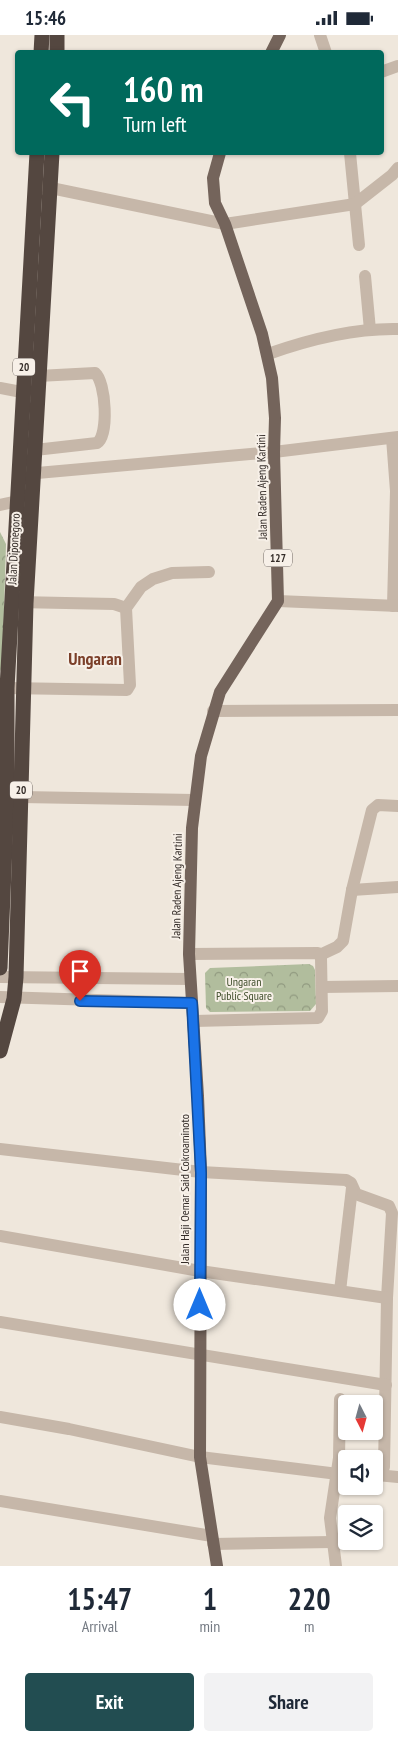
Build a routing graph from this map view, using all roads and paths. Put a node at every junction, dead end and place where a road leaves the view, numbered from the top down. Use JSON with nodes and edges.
{"nodes":[{"id":1,"x":42,"y":35,"type":"edge"},
{"id":2,"x":58,"y":35,"type":"edge"},
{"id":3,"x":280,"y":35,"type":"edge"},
{"id":4,"x":320,"y":35,"type":"edge"},
{"id":5,"x":41,"y":50,"type":"edge"},
{"id":6,"x":57,"y":50,"type":"edge"},
{"id":7,"x":272,"y":50,"type":"edge"},
{"id":8,"x":325,"y":50,"type":"edge"},
{"id":9,"x":398,"y":66,"type":"edge"},
{"id":10,"x":384,"y":72,"type":"edge"},
{"id":11,"x":37,"y":155,"type":"edge"},
{"id":12,"x":52,"y":155,"type":"edge"},
{"id":13,"x":219,"y":155,"type":"edge"},
{"id":14,"x":350,"y":155,"type":"edge"},
{"id":15,"x":398,"y":167,"type":"edge"},
{"id":16,"x":35,"y":187,"type":"junction"},
{"id":17,"x":51,"y":188,"type":"junction"},
{"id":18,"x":355,"y":204,"type":"junction"},
{"id":19,"x":225,"y":224,"type":"junction"},
{"id":20,"x":359,"y":245,"type":"dead end"},
{"id":21,"x":365,"y":276,"type":"dead end"},
{"id":22,"x":398,"y":329,"type":"edge"},
{"id":23,"x":370,"y":330,"type":"junction"},
{"id":24,"x":268,"y":354,"type":"junction"},
{"id":25,"x":38,"y":376,"type":"junction"},
{"id":26,"x":0,"y":388,"type":"edge"},
{"id":27,"x":30,"y":394,"type":"junction"},
{"id":28,"x":395,"y":438,"type":"edge"},
{"id":29,"x":35,"y":450,"type":"junction"},
{"id":30,"x":274,"y":452,"type":"junction"},
{"id":31,"x":18,"y":473,"type":"junction"},
{"id":32,"x":34,"y":475,"type":"junction"},
{"id":33,"x":31,"y":498,"type":"junction"},
{"id":34,"x":16,"y":502,"type":"junction"},
{"id":35,"x":0,"y":505,"type":"edge"},
{"id":36,"x":209,"y":573,"type":"dead end"},
{"id":37,"x":278,"y":601,"type":"junction"},
{"id":38,"x":18,"y":602,"type":"junction"},
{"id":39,"x":396,"y":606,"type":"edge"},
{"id":40,"x":126,"y":608,"type":"junction"},
{"id":41,"x":24,"y":688,"type":"junction"},
{"id":42,"x":5,"y":694,"type":"edge"},
{"id":43,"x":398,"y":710,"type":"edge"},
{"id":44,"x":213,"y":711,"type":"junction"},
{"id":45,"x":4,"y":757,"type":"edge"},
{"id":46,"x":21,"y":797,"type":"junction"},
{"id":47,"x":194,"y":800,"type":"junction"},
{"id":48,"x":398,"y":805,"type":"edge"},
{"id":49,"x":2,"y":848,"type":"edge"},
{"id":50,"x":398,"y":887,"type":"edge"},
{"id":51,"x":352,"y":890,"type":"junction"},
{"id":52,"x":188,"y":954,"type":"junction"},
{"id":53,"x":320,"y":955,"type":"junction"},
{"id":54,"x":0,"y":968,"type":"edge"},
{"id":55,"x":0,"y":977,"type":"edge"},
{"id":56,"x":16,"y":977,"type":"junction"},
{"id":57,"x":97,"y":979,"type":"junction"},
{"id":58,"x":190,"y":979,"type":"junction"},
{"id":59,"x":398,"y":986,"type":"edge"},
{"id":60,"x":322,"y":987,"type":"junction"},
{"id":61,"x":7,"y":998,"type":"edge"},
{"id":62,"x":97,"y":1001,"type":"junction"},
{"id":63,"x":192,"y":1003,"type":"junction"},
{"id":64,"x":194,"y":1021,"type":"junction"},
{"id":65,"x":0,"y":1051,"type":"edge"},
{"id":66,"x":0,"y":1149,"type":"edge"},
{"id":67,"x":201,"y":1173,"type":"junction"},
{"id":68,"x":352,"y":1188,"type":"junction"},
{"id":69,"x":0,"y":1236,"type":"edge"},
{"id":70,"x":200,"y":1271,"type":"junction"},
{"id":71,"x":340,"y":1291,"type":"junction"},
{"id":72,"x":387,"y":1298,"type":"junction"},
{"id":73,"x":0,"y":1322,"type":"edge"},
{"id":74,"x":200,"y":1356,"type":"junction"},
{"id":75,"x":386,"y":1385,"type":"junction"},
{"id":76,"x":0,"y":1417,"type":"edge"},
{"id":77,"x":200,"y":1457,"type":"junction"},
{"id":78,"x":383,"y":1468,"type":"edge"},
{"id":79,"x":338,"y":1475,"type":"edge"},
{"id":80,"x":383,"y":1476,"type":"edge"},
{"id":81,"x":398,"y":1477,"type":"edge"},
{"id":82,"x":338,"y":1487,"type":"edge"},
{"id":83,"x":0,"y":1501,"type":"edge"},
{"id":84,"x":212,"y":1540,"type":"junction"},
{"id":85,"x":332,"y":1543,"type":"junction"},
{"id":86,"x":217,"y":1566,"type":"edge"},
{"id":87,"x":336,"y":1566,"type":"edge"}],
"edges":[{"from":1,"to":5,"type":"highway"},
{"from":2,"to":6,"type":"highway"},
{"from":3,"to":7,"type":"main road"},
{"from":4,"to":8,"type":"street"},
{"from":9,"to":10,"type":"street"},
{"from":11,"to":16,"type":"highway","name":"Jalan Diponegoro","number":"20"},
{"from":12,"to":17,"type":"highway","name":"Jalan Diponegoro","number":"20"},
{"from":13,"to":19,"type":"main road","name":"Jalan Raden Ajeng Kartini","number":"127"},
{"from":14,"to":18,"type":"street"},
{"from":15,"to":18,"type":"street"},
{"from":16,"to":17,"type":"street"},
{"from":16,"to":27,"type":"highway","name":"Jalan Diponegoro","number":"20"},
{"from":17,"to":19,"type":"street"},
{"from":17,"to":25,"type":"highway","name":"Jalan Diponegoro","number":"20"},
{"from":18,"to":19,"type":"street"},
{"from":18,"to":20,"type":"street"},
{"from":19,"to":24,"type":"main road","name":"Jalan Raden Ajeng Kartini","number":"127"},
{"from":21,"to":23,"type":"street"},
{"from":22,"to":23,"type":"street"},
{"from":23,"to":24,"type":"street"},
{"from":24,"to":30,"type":"main road","name":"Jalan Raden Ajeng Kartini","number":"127"},
{"from":25,"to":27,"type":"highway","name":"Jalan Diponegoro","number":"20"},
{"from":25,"to":29,"type":"street"},
{"from":26,"to":27,"type":"street"},
{"from":27,"to":29,"type":"highway","name":"Jalan Diponegoro","number":"20"},
{"from":27,"to":31,"type":"highway","name":"Jalan Diponegoro","number":"20"},
{"from":28,"to":30,"type":"street"},
{"from":28,"to":39,"type":"street"},
{"from":29,"to":32,"type":"highway","name":"Jalan Diponegoro","number":"20"},
{"from":30,"to":32,"type":"street"},
{"from":30,"to":37,"type":"main road","name":"Jalan Raden Ajeng Kartini","number":"127"},
{"from":31,"to":32,"type":"street"},
{"from":31,"to":34,"type":"highway","name":"Jalan Diponegoro","number":"20"},
{"from":32,"to":33,"type":"highway","name":"Jalan Diponegoro","number":"20"},
{"from":33,"to":34,"type":"street"},
{"from":33,"to":38,"type":"highway","name":"Jalan Diponegoro","number":"20"},
{"from":34,"to":35,"type":"street"},
{"from":34,"to":38,"type":"highway","name":"Jalan Diponegoro","number":"20"},
{"from":36,"to":40,"type":"street"},
{"from":37,"to":39,"type":"street"},
{"from":37,"to":44,"type":"main road","name":"Jalan Raden Ajeng Kartini"},
{"from":38,"to":40,"type":"street"},
{"from":38,"to":41,"type":"highway","name":"Jalan Diponegoro","number":"20"},
{"from":38,"to":42,"type":"highway","name":"Jalan Diponegoro","number":"20"},
{"from":40,"to":41,"type":"street"},
{"from":41,"to":42,"type":"street"},
{"from":41,"to":46,"type":"highway","name":"Jalan Diponegoro","number":"20"},
{"from":42,"to":45,"type":"highway","name":"Jalan Diponegoro","number":"20"},
{"from":43,"to":44,"type":"street"},
{"from":44,"to":47,"type":"main road","name":"Jalan Raden Ajeng Kartini"},
{"from":45,"to":49,"type":"highway","name":"Jalan Diponegoro","number":"20"},
{"from":46,"to":47,"type":"street"},
{"from":46,"to":56,"type":"highway","name":"Jalan Diponegoro","number":"20"},
{"from":47,"to":52,"type":"main road","name":"Jalan Raden Ajeng Kartini"},
{"from":48,"to":51,"type":"street"},
{"from":49,"to":54,"type":"highway","name":"Jalan Diponegoro","number":"20"},
{"from":50,"to":51,"type":"street"},
{"from":51,"to":53,"type":"street"},
{"from":52,"to":53,"type":"street"},
{"from":52,"to":58,"type":"main road","name":"Jalan Raden Ajeng Kartini"},
{"from":53,"to":60,"type":"street"},
{"from":55,"to":56,"type":"street"},
{"from":56,"to":57,"type":"street"},
{"from":56,"to":61,"type":"highway","number":"20"},
{"from":57,"to":58,"type":"street"},
{"from":57,"to":62,"type":"street"},
{"from":58,"to":63,"type":"main road","name":"Jalan Raden Ajeng Kartini"},
{"from":59,"to":60,"type":"street"},
{"from":60,"to":64,"type":"street"},
{"from":61,"to":62,"type":"street"},
{"from":61,"to":65,"type":"highway","number":"20"},
{"from":62,"to":63,"type":"street"},
{"from":63,"to":64,"type":"main road","name":"Jalan Raden Ajeng Kartini"},
{"from":64,"to":67,"type":"main road","name":"Jalan Haji Oemar Said Cokroaminoto"},
{"from":66,"to":67,"type":"street"},
{"from":67,"to":68,"type":"street"},
{"from":67,"to":70,"type":"main road","name":"Jalan Haji Oemar Said Cokroaminoto"},
{"from":68,"to":71,"type":"street"},
{"from":68,"to":72,"type":"street"},
{"from":69,"to":70,"type":"street"},
{"from":70,"to":71,"type":"street"},
{"from":70,"to":74,"type":"main road","name":"Jalan Haji Oemar Said Cokroaminoto"},
{"from":71,"to":72,"type":"street"},
{"from":72,"to":75,"type":"street"},
{"from":73,"to":74,"type":"street"},
{"from":74,"to":75,"type":"street"},
{"from":74,"to":77,"type":"main road","name":"Jalan Haji Oemar Said Cokroaminoto"},
{"from":75,"to":78,"type":"street"},
{"from":76,"to":77,"type":"street"},
{"from":77,"to":79,"type":"street"},
{"from":77,"to":84,"type":"main road","name":"Jalan Haji Oemar Said Cokroaminoto"},
{"from":80,"to":81,"type":"street"},
{"from":82,"to":85,"type":"street"},
{"from":83,"to":84,"type":"street"},
{"from":84,"to":85,"type":"street"},
{"from":84,"to":86,"type":"main road","name":"Jalan Haji Oemar Said Cokroaminoto"},
{"from":85,"to":87,"type":"street"}]}
